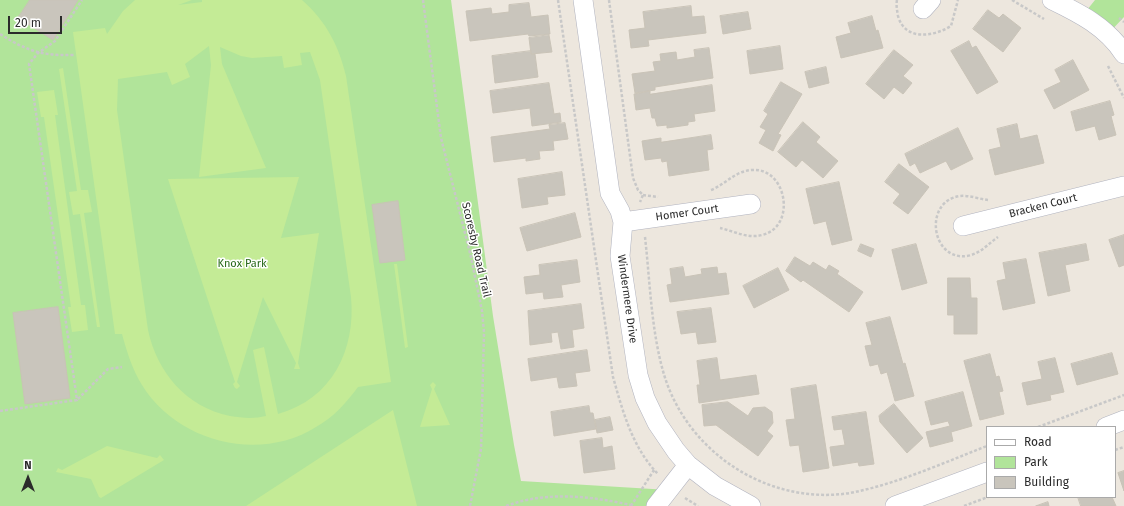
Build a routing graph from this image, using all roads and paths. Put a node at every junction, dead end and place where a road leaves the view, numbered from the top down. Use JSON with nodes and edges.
{"nodes":[{"id":1,"x":82,"y":0,"type":"edge"},
{"id":2,"x":423,"y":0,"type":"edge"},
{"id":3,"x":558,"y":0,"type":"edge"},
{"id":4,"x":583,"y":0,"type":"edge"},
{"id":5,"x":609,"y":0,"type":"edge"},
{"id":6,"x":1012,"y":0,"type":"edge"},
{"id":7,"x":1052,"y":0,"type":"edge"},
{"id":8,"x":1050,"y":22,"type":"dead end"},
{"id":9,"x":0,"y":34,"type":"edge"},
{"id":10,"x":38,"y":53,"type":"junction"},
{"id":11,"x":1124,"y":54,"type":"edge"},
{"id":12,"x":74,"y":55,"type":"dead end"},
{"id":13,"x":1104,"y":60,"type":"dead end"},
{"id":14,"x":1124,"y":98,"type":"edge"},
{"id":15,"x":1124,"y":186,"type":"edge"},
{"id":16,"x":751,"y":204,"type":"dead end"},
{"id":17,"x":637,"y":208,"type":"dead end"},
{"id":18,"x":623,"y":222,"type":"junction"},
{"id":19,"x":963,"y":226,"type":"dead end"},
{"id":20,"x":645,"y":236,"type":"dead end"},
{"id":21,"x":122,"y":367,"type":"dead end"},
{"id":22,"x":1124,"y":395,"type":"edge"},
{"id":23,"x":77,"y":400,"type":"junction"},
{"id":24,"x":0,"y":412,"type":"edge"},
{"id":25,"x":1124,"y":420,"type":"edge"},
{"id":26,"x":1041,"y":426,"type":"edge"},
{"id":27,"x":1109,"y":426,"type":"edge"},
{"id":28,"x":986,"y":446,"type":"edge"},
{"id":29,"x":688,"y":464,"type":"junction"},
{"id":30,"x":654,"y":470,"type":"junction"},
{"id":31,"x":986,"y":472,"type":"edge"},
{"id":32,"x":662,"y":479,"type":"dead end"},
{"id":33,"x":683,"y":497,"type":"dead end"},
{"id":34,"x":986,"y":498,"type":"edge"},
{"id":35,"x":687,"y":500,"type":"junction"},
{"id":36,"x":684,"y":503,"type":"dead end"},
{"id":37,"x":631,"y":505,"type":"edge"},
{"id":38,"x":470,"y":506,"type":"edge"},
{"id":39,"x":506,"y":506,"type":"edge"},
{"id":40,"x":656,"y":506,"type":"edge"},
{"id":41,"x":698,"y":506,"type":"edge"},
{"id":42,"x":751,"y":506,"type":"edge"},
{"id":43,"x":895,"y":506,"type":"edge"},
{"id":44,"x":964,"y":506,"type":"edge"}],
"edges":[{"from":1,"to":10,"type":"path"},
{"from":2,"to":38,"type":"path","name":"Scoresby Road Trail"},
{"from":3,"to":30,"type":"path"},
{"from":4,"to":18,"type":"street","name":"Windermere Drive"},
{"from":5,"to":17,"type":"path"},
{"from":6,"to":8,"type":"path"},
{"from":7,"to":11,"type":"street"},
{"from":9,"to":10,"type":"path"},
{"from":10,"to":12,"type":"path"},
{"from":10,"to":23,"type":"path"},
{"from":13,"to":14,"type":"path"},
{"from":15,"to":19,"type":"street","name":"Bracken Court"},
{"from":16,"to":18,"type":"street","name":"Homer Court"},
{"from":18,"to":29,"type":"street","name":"Windermere Drive"},
{"from":20,"to":28,"type":"path"},
{"from":21,"to":23,"type":"path"},
{"from":22,"to":26,"type":"path"},
{"from":23,"to":24,"type":"path"},
{"from":25,"to":27,"type":"street"},
{"from":29,"to":40,"type":"street"},
{"from":29,"to":42,"type":"street","name":"Windermere Drive"},
{"from":30,"to":32,"type":"path"},
{"from":30,"to":37,"type":"path"},
{"from":31,"to":43,"type":"street"},
{"from":33,"to":35,"type":"path"},
{"from":34,"to":44,"type":"path"},
{"from":35,"to":36,"type":"path"},
{"from":35,"to":41,"type":"path"},
{"from":37,"to":39,"type":"path"}]}
